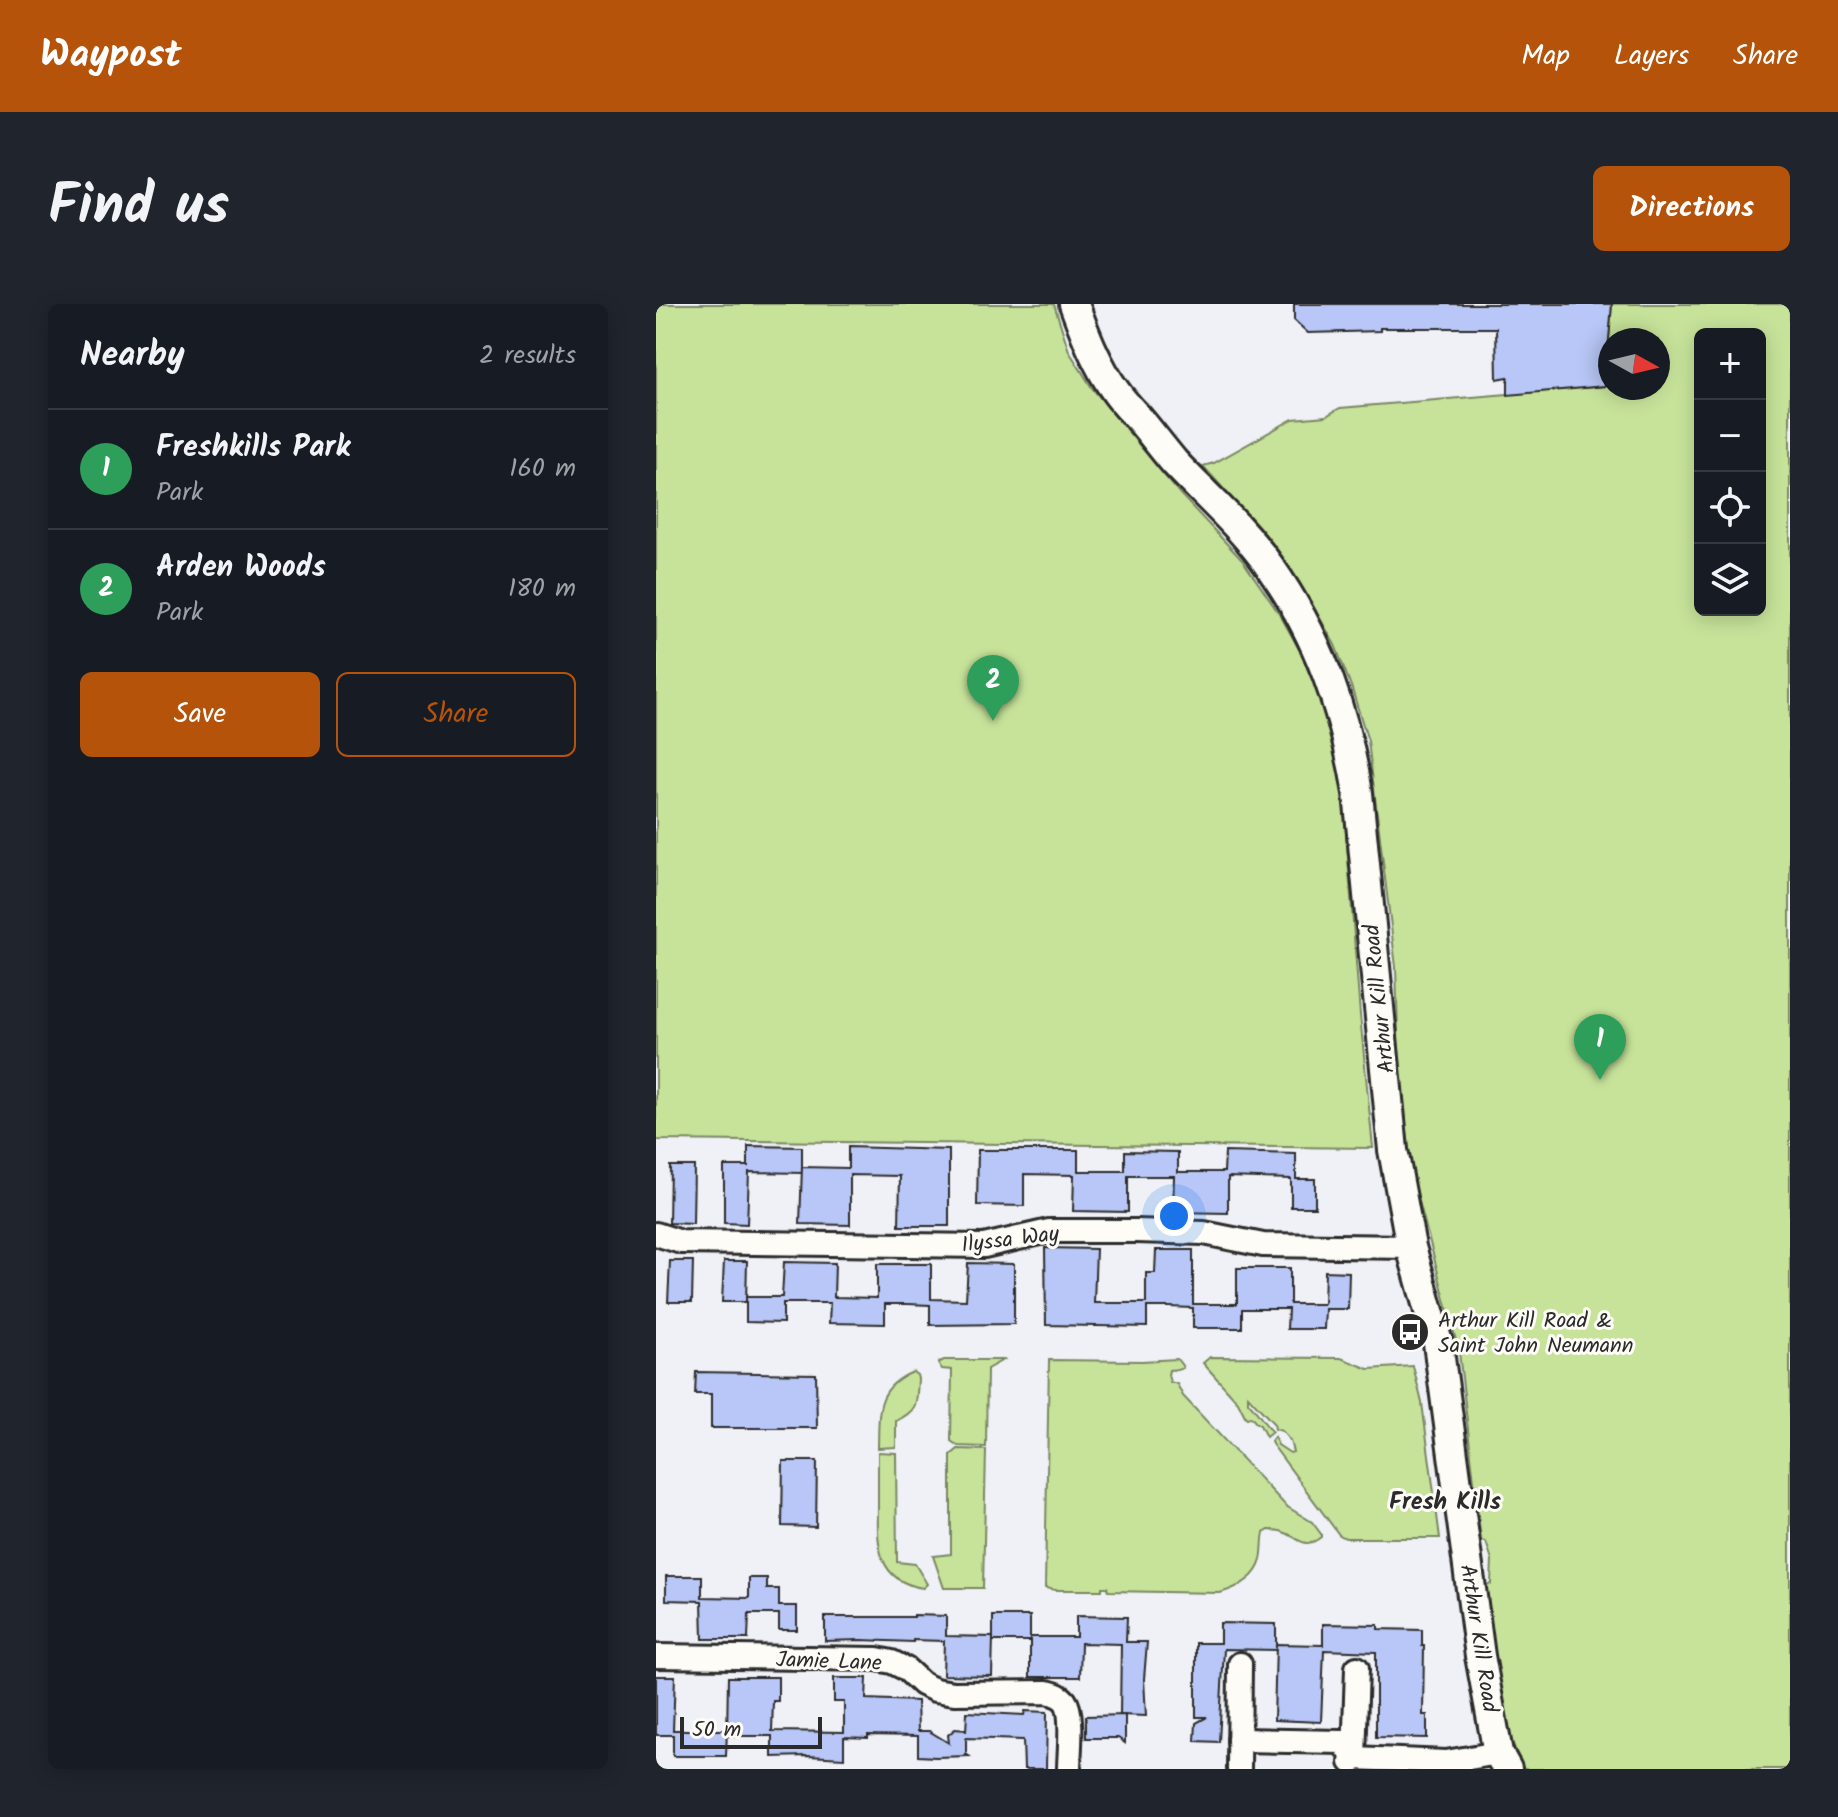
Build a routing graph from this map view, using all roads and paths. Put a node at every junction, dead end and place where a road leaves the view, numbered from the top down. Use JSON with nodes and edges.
{"nodes":[{"id":1,"x":1074,"y":304,"type":"edge"},
{"id":2,"x":656,"y":1234,"type":"edge"},
{"id":3,"x":1411,"y":1247,"type":"junction"},
{"id":4,"x":656,"y":1656,"type":"edge"},
{"id":5,"x":1240,"y":1664,"type":"dead end"},
{"id":6,"x":1357,"y":1668,"type":"dead end"},
{"id":7,"x":1239,"y":1740,"type":"junction"},
{"id":8,"x":1502,"y":1761,"type":"edge"},
{"id":9,"x":1350,"y":1764,"type":"edge"},
{"id":10,"x":1446,"y":1765,"type":"edge"},
{"id":11,"x":1069,"y":1769,"type":"edge"},
{"id":12,"x":1239,"y":1769,"type":"edge"}],
"edges":[{"from":1,"to":3,"type":"street","name":"Arthur Kill Road"},
{"from":2,"to":3,"type":"street","name":"Ilyssa Way"},
{"from":3,"to":8,"type":"street","name":"Arthur Kill Road"},
{"from":4,"to":11,"type":"street","name":"Jamie Lane"},
{"from":5,"to":7,"type":"street"},
{"from":6,"to":9,"type":"street"},
{"from":7,"to":9,"type":"street"},
{"from":7,"to":12,"type":"street"},
{"from":8,"to":10,"type":"street"},
{"from":9,"to":10,"type":"street"}]}
